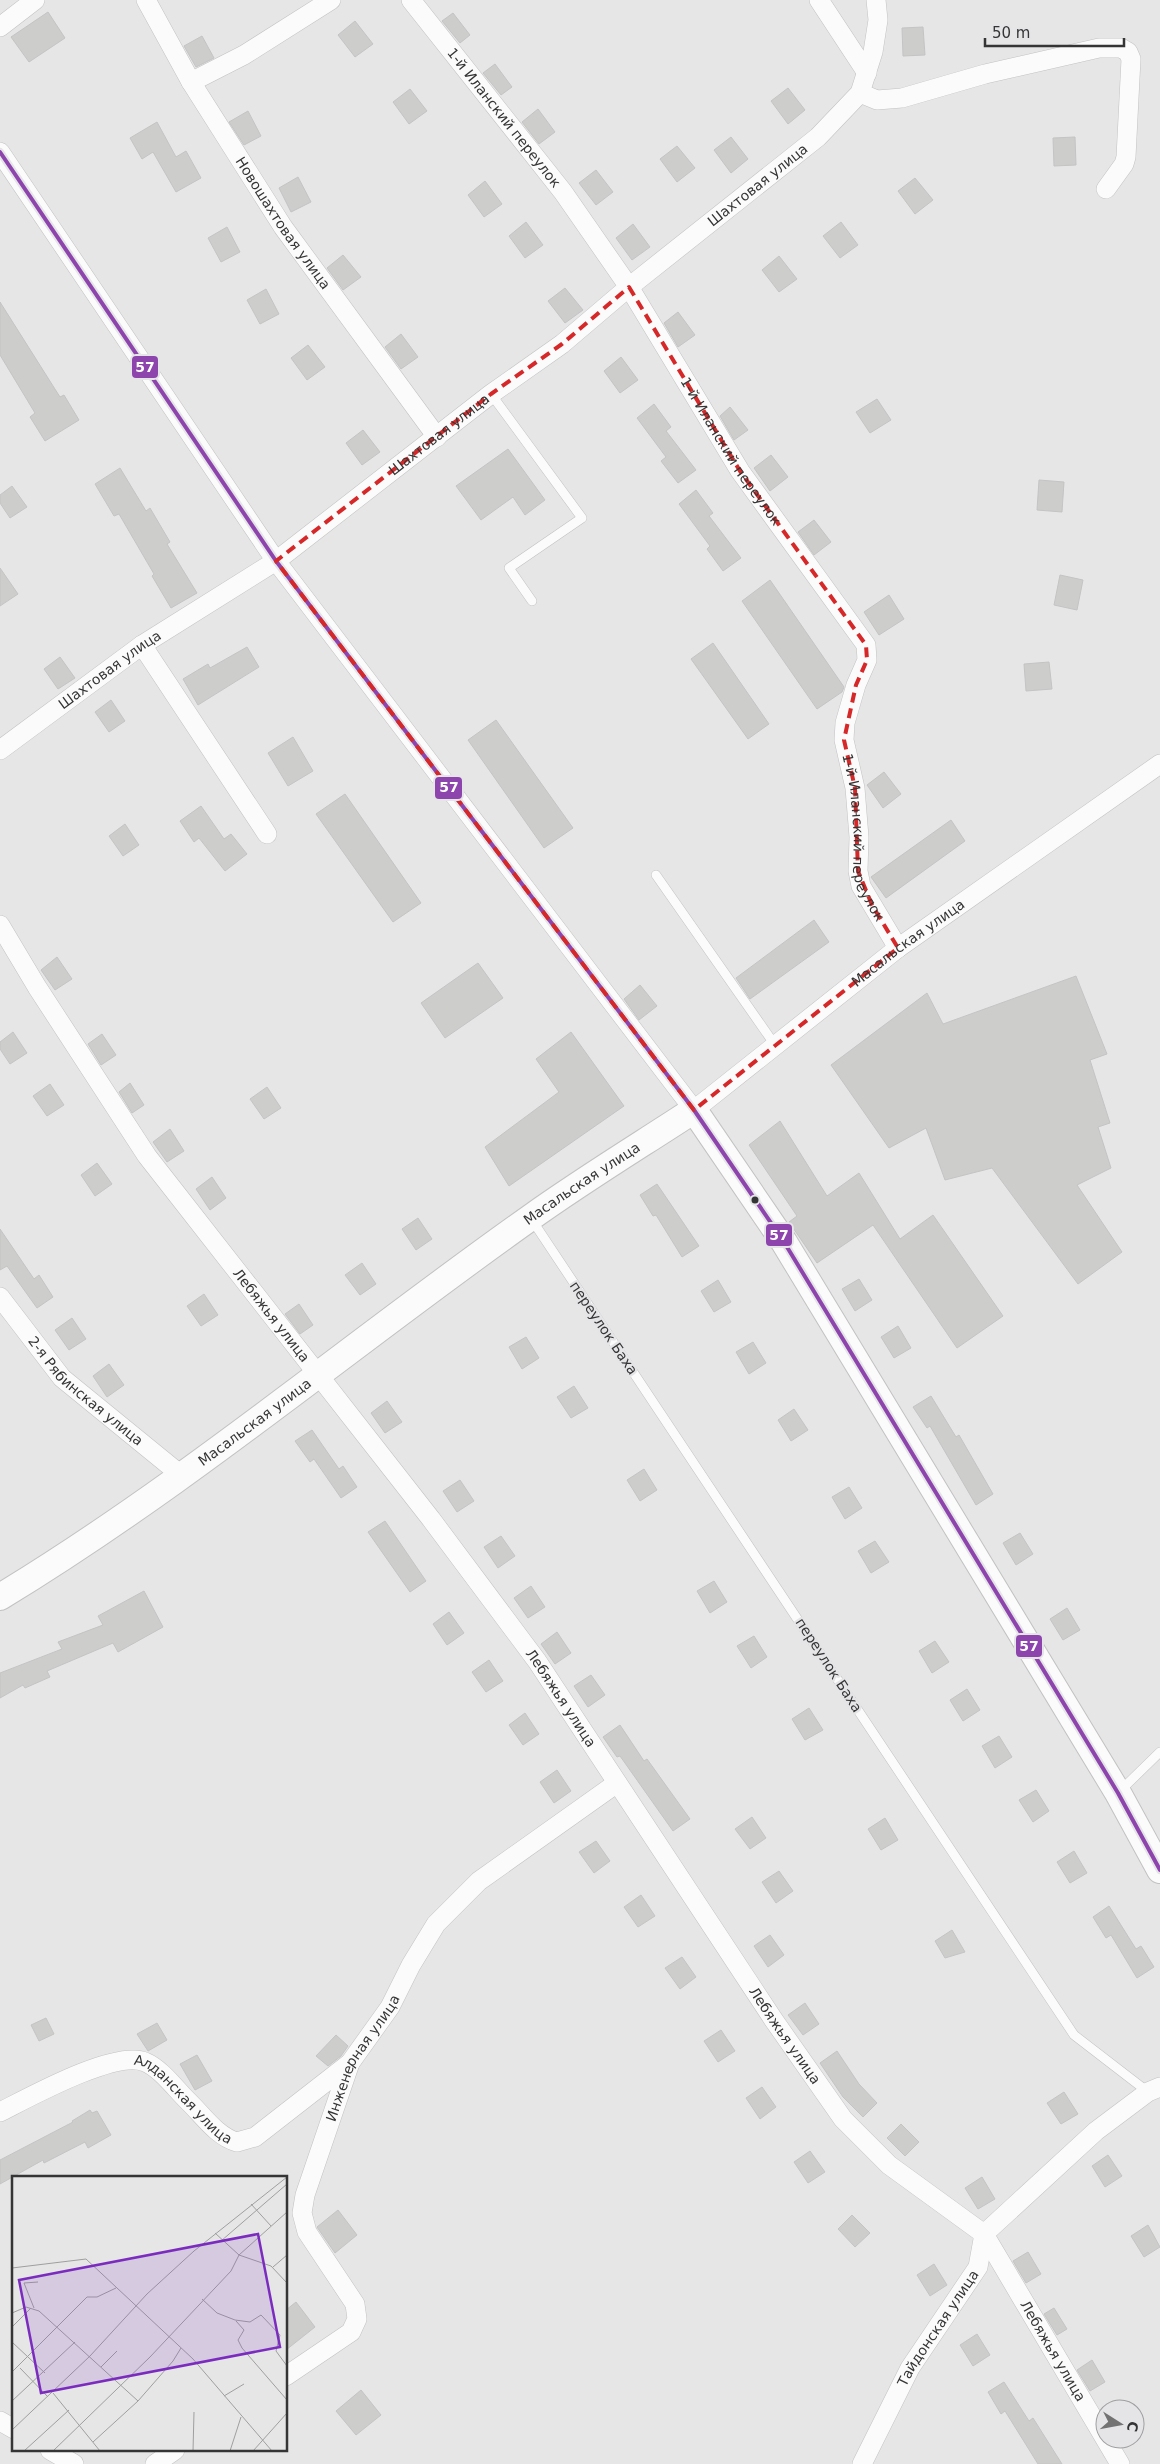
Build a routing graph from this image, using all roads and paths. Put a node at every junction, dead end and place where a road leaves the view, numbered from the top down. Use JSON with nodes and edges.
{"nodes":[{"id":1,"x":35,"y":0,"type":"edge"},
{"id":2,"x":146,"y":0,"type":"edge"},
{"id":3,"x":331,"y":0,"type":"edge"},
{"id":4,"x":411,"y":0,"type":"edge"},
{"id":5,"x":819,"y":0,"type":"edge"},
{"id":6,"x":876,"y":0,"type":"edge"},
{"id":7,"x":0,"y":27,"type":"edge"},
{"id":8,"x":867,"y":73,"type":"junction"},
{"id":9,"x":191,"y":82,"type":"junction"},
{"id":10,"x":860,"y":93,"type":"junction"},
{"id":11,"x":0,"y":152,"type":"edge"},
{"id":12,"x":1106,"y":189,"type":"dead end"},
{"id":13,"x":629,"y":286,"type":"junction"},
{"id":14,"x":491,"y":394,"type":"junction"},
{"id":15,"x":437,"y":437,"type":"junction"},
{"id":16,"x":276,"y":562,"type":"junction"},
{"id":17,"x":532,"y":601,"type":"dead end"},
{"id":18,"x":142,"y":645,"type":"junction"},
{"id":19,"x":0,"y":750,"type":"edge"},
{"id":20,"x":1160,"y":764,"type":"edge"},
{"id":21,"x":267,"y":834,"type":"dead end"},
{"id":22,"x":656,"y":875,"type":"dead end"},
{"id":23,"x":0,"y":925,"type":"edge"},
{"id":24,"x":898,"y":948,"type":"junction"},
{"id":25,"x":775,"y":1045,"type":"junction"},
{"id":26,"x":694,"y":1110,"type":"junction"},
{"id":27,"x":530,"y":1217,"type":"junction"},
{"id":28,"x":0,"y":1297,"type":"edge"},
{"id":29,"x":316,"y":1376,"type":"junction"},
{"id":30,"x":182,"y":1476,"type":"junction"},
{"id":31,"x":0,"y":1597,"type":"edge"},
{"id":32,"x":1160,"y":1752,"type":"edge"},
{"id":33,"x":617,"y":1783,"type":"junction"},
{"id":34,"x":1118,"y":1793,"type":"junction"},
{"id":35,"x":1160,"y":1870,"type":"edge"},
{"id":36,"x":350,"y":2063,"type":"junction"},
{"id":37,"x":1154,"y":2089,"type":"edge"},
{"id":38,"x":0,"y":2112,"type":"edge"},
{"id":39,"x":984,"y":2234,"type":"junction"},
{"id":40,"x":288,"y":2375,"type":"edge"},
{"id":41,"x":0,"y":2421,"type":"edge"},
{"id":42,"x":12,"y":2428,"type":"edge"},
{"id":43,"x":53,"y":2452,"type":"edge"},
{"id":44,"x":172,"y":2452,"type":"edge"},
{"id":45,"x":74,"y":2464,"type":"edge"},
{"id":46,"x":155,"y":2464,"type":"edge"},
{"id":47,"x":862,"y":2464,"type":"edge"},
{"id":48,"x":1120,"y":2464,"type":"edge"}],
"edges":[{"from":1,"to":7,"type":"street"},
{"from":2,"to":9,"type":"street","name":"Новошахтовая улица"},
{"from":3,"to":9,"type":"street"},
{"from":4,"to":13,"type":"street","name":"1-й Иланский переулок"},
{"from":5,"to":8,"type":"street"},
{"from":6,"to":8,"type":"street","name":"Шахтовая улица"},
{"from":8,"to":10,"type":"street","name":"Шахтовая улица"},
{"from":9,"to":15,"type":"street","name":"Новошахтовая улица"},
{"from":10,"to":12,"type":"street"},
{"from":10,"to":13,"type":"street","name":"Шахтовая улица"},
{"from":11,"to":16,"type":"street"},
{"from":13,"to":14,"type":"street","name":"Шахтовая улица"},
{"from":13,"to":24,"type":"street","name":"1-й Иланский переулок"},
{"from":14,"to":15,"type":"street","name":"Шахтовая улица"},
{"from":14,"to":17,"type":"lane"},
{"from":15,"to":16,"type":"street","name":"Шахтовая улица"},
{"from":16,"to":18,"type":"street","name":"Шахтовая улица"},
{"from":16,"to":26,"type":"street"},
{"from":18,"to":19,"type":"street","name":"Шахтовая улица"},
{"from":18,"to":21,"type":"street"},
{"from":20,"to":24,"type":"street","name":"Масальская улица"},
{"from":22,"to":25,"type":"lane"},
{"from":23,"to":29,"type":"street","name":"Лебяжья улица"},
{"from":24,"to":25,"type":"street","name":"Масальская улица"},
{"from":25,"to":26,"type":"street","name":"Масальская улица"},
{"from":26,"to":27,"type":"street","name":"Масальская улица"},
{"from":26,"to":34,"type":"street"},
{"from":27,"to":29,"type":"street","name":"Масальская улица"},
{"from":27,"to":37,"type":"lane","name":"переулок Баха"},
{"from":28,"to":30,"type":"street","name":"2-я Рябинская улица"},
{"from":29,"to":30,"type":"street","name":"Масальская улица"},
{"from":29,"to":33,"type":"street","name":"Лебяжья улица"},
{"from":30,"to":31,"type":"street","name":"Масальская улица"},
{"from":32,"to":34,"type":"lane"},
{"from":33,"to":36,"type":"street","name":"Инженерная улица"},
{"from":33,"to":39,"type":"street","name":"Лебяжья улица"},
{"from":34,"to":35,"type":"street"},
{"from":36,"to":38,"type":"street","name":"Алданская улица"},
{"from":36,"to":40,"type":"street","name":"Инженерная улица"},
{"from":37,"to":39,"type":"street"},
{"from":39,"to":47,"type":"street","name":"Тайдонская улица"},
{"from":39,"to":48,"type":"street","name":"Лебяжья улица"},
{"from":41,"to":42,"type":"street"},
{"from":43,"to":45,"type":"street"},
{"from":44,"to":46,"type":"street"}]}
